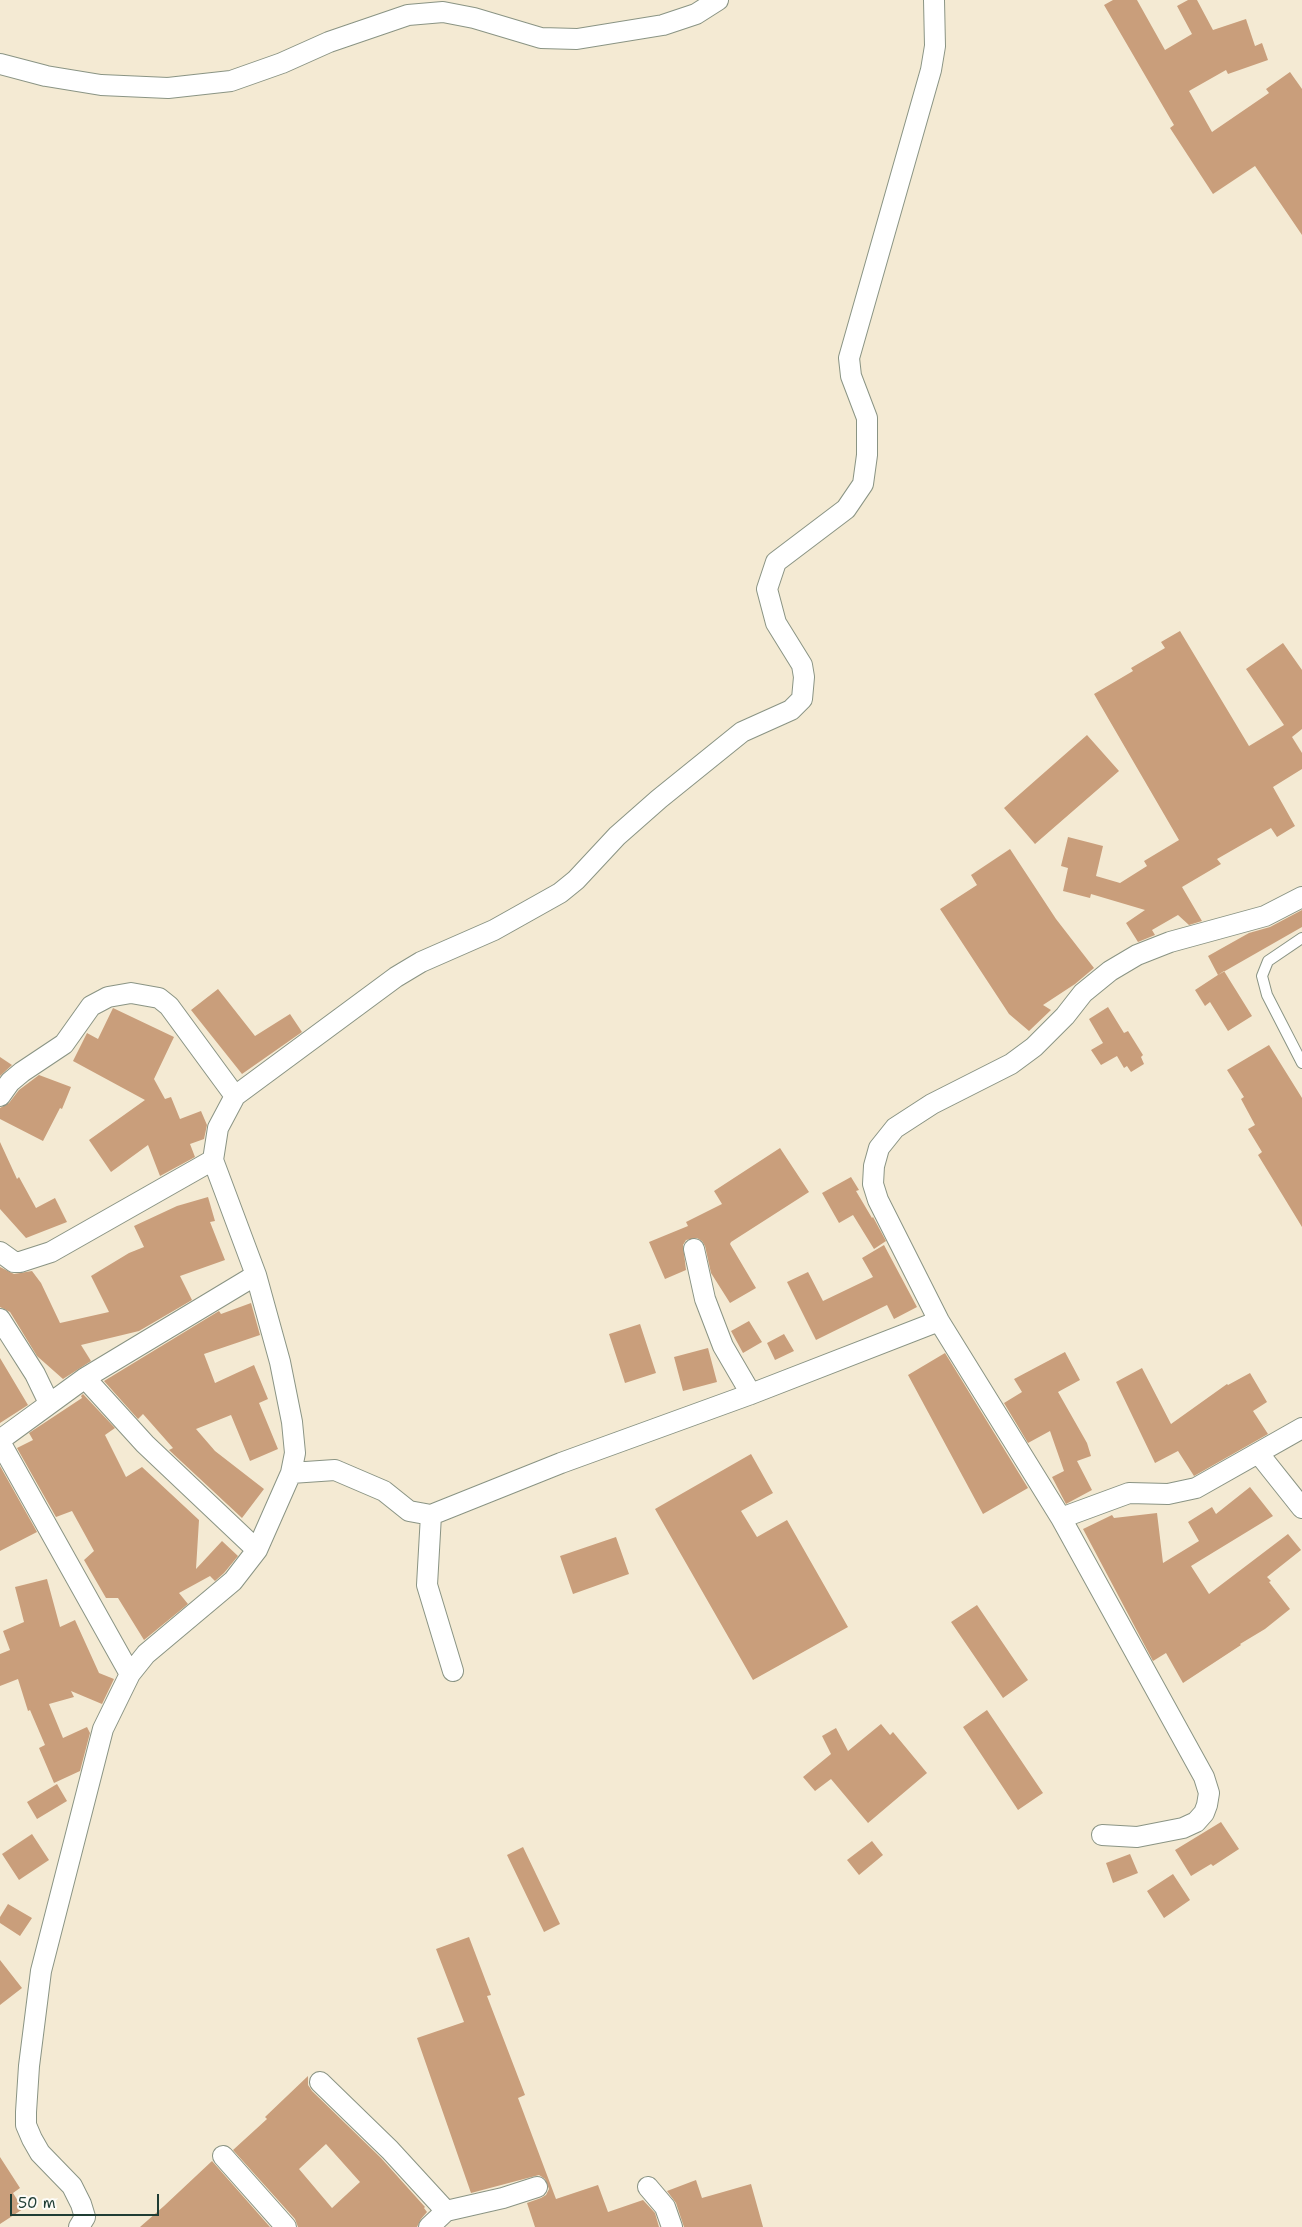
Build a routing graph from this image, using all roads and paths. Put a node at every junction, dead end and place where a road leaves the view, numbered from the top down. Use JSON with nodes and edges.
{"nodes":[{"id":1,"x":718,"y":0,"type":"edge"},
{"id":2,"x":934,"y":0,"type":"edge"},
{"id":3,"x":0,"y":64,"type":"edge"},
{"id":4,"x":1302,"y":897,"type":"edge"},
{"id":5,"x":1302,"y":938,"type":"edge"},
{"id":6,"x":1302,"y":1062,"type":"edge"},
{"id":7,"x":0,"y":1096,"type":"edge"},
{"id":8,"x":234,"y":1096,"type":"junction"},
{"id":9,"x":213,"y":1160,"type":"junction"},
{"id":10,"x":694,"y":1249,"type":"dead end"},
{"id":11,"x":0,"y":1252,"type":"edge"},
{"id":12,"x":256,"y":1275,"type":"junction"},
{"id":13,"x":0,"y":1319,"type":"edge"},
{"id":14,"x":939,"y":1320,"type":"junction"},
{"id":15,"x":85,"y":1378,"type":"junction"},
{"id":16,"x":752,"y":1394,"type":"junction"},
{"id":17,"x":49,"y":1403,"type":"junction"},
{"id":18,"x":1302,"y":1428,"type":"edge"},
{"id":19,"x":0,"y":1441,"type":"edge"},
{"id":20,"x":1259,"y":1454,"type":"junction"},
{"id":21,"x":291,"y":1473,"type":"junction"},
{"id":22,"x":1302,"y":1508,"type":"edge"},
{"id":23,"x":431,"y":1515,"type":"junction"},
{"id":24,"x":1062,"y":1518,"type":"junction"},
{"id":25,"x":257,"y":1550,"type":"junction"},
{"id":26,"x":453,"y":1671,"type":"dead end"},
{"id":27,"x":130,"y":1674,"type":"junction"},
{"id":28,"x":1102,"y":1835,"type":"dead end"},
{"id":29,"x":320,"y":2082,"type":"dead end"},
{"id":30,"x":223,"y":2156,"type":"dead end"},
{"id":31,"x":648,"y":2187,"type":"dead end"},
{"id":32,"x":537,"y":2188,"type":"dead end"},
{"id":33,"x":446,"y":2210,"type":"junction"},
{"id":34,"x":79,"y":2227,"type":"edge"},
{"id":35,"x":286,"y":2227,"type":"edge"},
{"id":36,"x":428,"y":2227,"type":"edge"},
{"id":37,"x":672,"y":2227,"type":"edge"}],
"edges":[{"from":1,"to":3,"type":"street"},
{"from":2,"to":8,"type":"street"},
{"from":4,"to":14,"type":"street"},
{"from":5,"to":6,"type":"lane"},
{"from":7,"to":8,"type":"street"},
{"from":8,"to":9,"type":"street"},
{"from":9,"to":11,"type":"street"},
{"from":9,"to":12,"type":"street"},
{"from":10,"to":16,"type":"street"},
{"from":12,"to":15,"type":"street"},
{"from":12,"to":21,"type":"street"},
{"from":13,"to":17,"type":"street"},
{"from":14,"to":16,"type":"street"},
{"from":14,"to":24,"type":"street"},
{"from":15,"to":17,"type":"street"},
{"from":15,"to":25,"type":"street"},
{"from":16,"to":23,"type":"street"},
{"from":17,"to":19,"type":"street"},
{"from":18,"to":20,"type":"street"},
{"from":19,"to":27,"type":"street"},
{"from":20,"to":22,"type":"street"},
{"from":20,"to":24,"type":"street"},
{"from":21,"to":23,"type":"street"},
{"from":21,"to":25,"type":"street"},
{"from":23,"to":26,"type":"street"},
{"from":24,"to":28,"type":"street"},
{"from":25,"to":27,"type":"street"},
{"from":27,"to":34,"type":"street"},
{"from":29,"to":33,"type":"street"},
{"from":30,"to":35,"type":"street"},
{"from":31,"to":37,"type":"street"},
{"from":32,"to":33,"type":"street"},
{"from":33,"to":36,"type":"street"}]}
